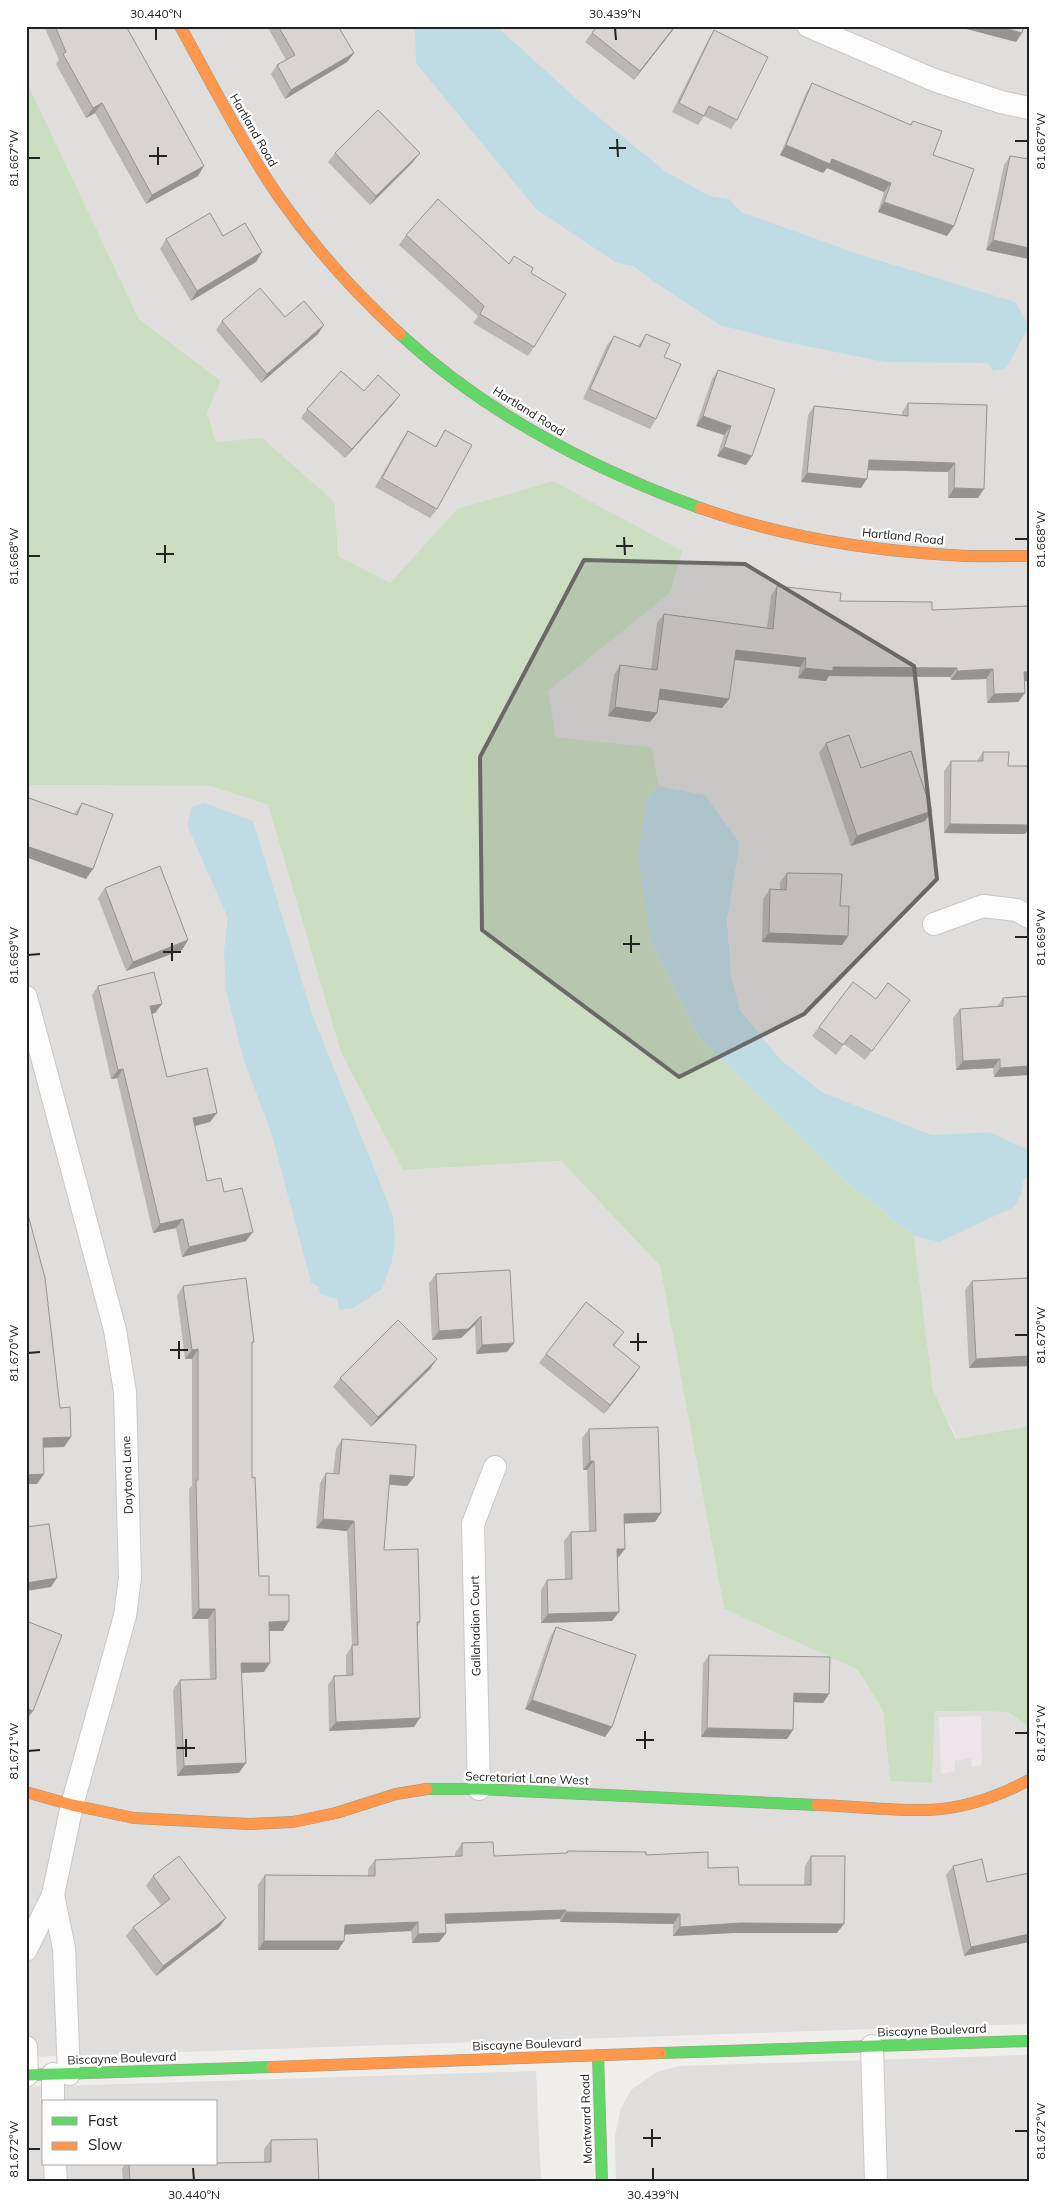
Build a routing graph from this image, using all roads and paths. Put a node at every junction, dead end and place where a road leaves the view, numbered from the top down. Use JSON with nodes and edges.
{"nodes":[{"id":1,"x":180,"y":26,"type":"edge"},
{"id":2,"x":808,"y":26,"type":"edge"},
{"id":3,"x":1029,"y":108,"type":"edge"},
{"id":4,"x":1029,"y":556,"type":"edge"},
{"id":5,"x":1029,"y":917,"type":"edge"},
{"id":6,"x":934,"y":924,"type":"dead end"},
{"id":7,"x":26,"y":997,"type":"edge"},
{"id":8,"x":495,"y":1467,"type":"dead end"},
{"id":9,"x":1029,"y":1780,"type":"edge"},
{"id":10,"x":479,"y":1789,"type":"junction"},
{"id":11,"x":26,"y":1792,"type":"edge"},
{"id":12,"x":72,"y":1805,"type":"junction"},
{"id":13,"x":52,"y":1895,"type":"junction"},
{"id":14,"x":26,"y":1950,"type":"edge"},
{"id":15,"x":1029,"y":2041,"type":"edge"},
{"id":16,"x":872,"y":2046,"type":"junction"},
{"id":17,"x":26,"y":2047,"type":"edge"},
{"id":18,"x":598,"y":2055,"type":"junction"},
{"id":19,"x":61,"y":2074,"type":"junction"},
{"id":20,"x":26,"y":2075,"type":"edge"},
{"id":21,"x":54,"y":2100,"type":"edge"},
{"id":22,"x":55,"y":2166,"type":"edge"},
{"id":23,"x":56,"y":2182,"type":"edge"},
{"id":24,"x":602,"y":2182,"type":"edge"},
{"id":25,"x":876,"y":2182,"type":"edge"}],
"edges":[{"from":1,"to":4,"type":"street","name":"Hartland Road"},
{"from":2,"to":3,"type":"street"},
{"from":5,"to":6,"type":"street"},
{"from":7,"to":12,"type":"street","name":"Daytona Lane"},
{"from":8,"to":10,"type":"street","name":"Gallahadion Court"},
{"from":9,"to":10,"type":"street","name":"Secretariat Lane West"},
{"from":10,"to":12,"type":"street","name":"Secretariat Lane West"},
{"from":11,"to":12,"type":"street","name":"Secretariat Lane West"},
{"from":12,"to":13,"type":"street","name":"Daytona Lane"},
{"from":13,"to":14,"type":"street","name":"Daytona Lane"},
{"from":13,"to":19,"type":"street"},
{"from":15,"to":16,"type":"street","name":"Biscayne Boulevard"},
{"from":16,"to":18,"type":"street","name":"Biscayne Boulevard"},
{"from":16,"to":25,"type":"street"},
{"from":17,"to":20,"type":"street"},
{"from":18,"to":19,"type":"street","name":"Biscayne Boulevard"},
{"from":18,"to":24,"type":"street","name":"Montward Road"},
{"from":19,"to":20,"type":"street","name":"Biscayne Boulevard"},
{"from":19,"to":21,"type":"street"},
{"from":22,"to":23,"type":"street"}]}
